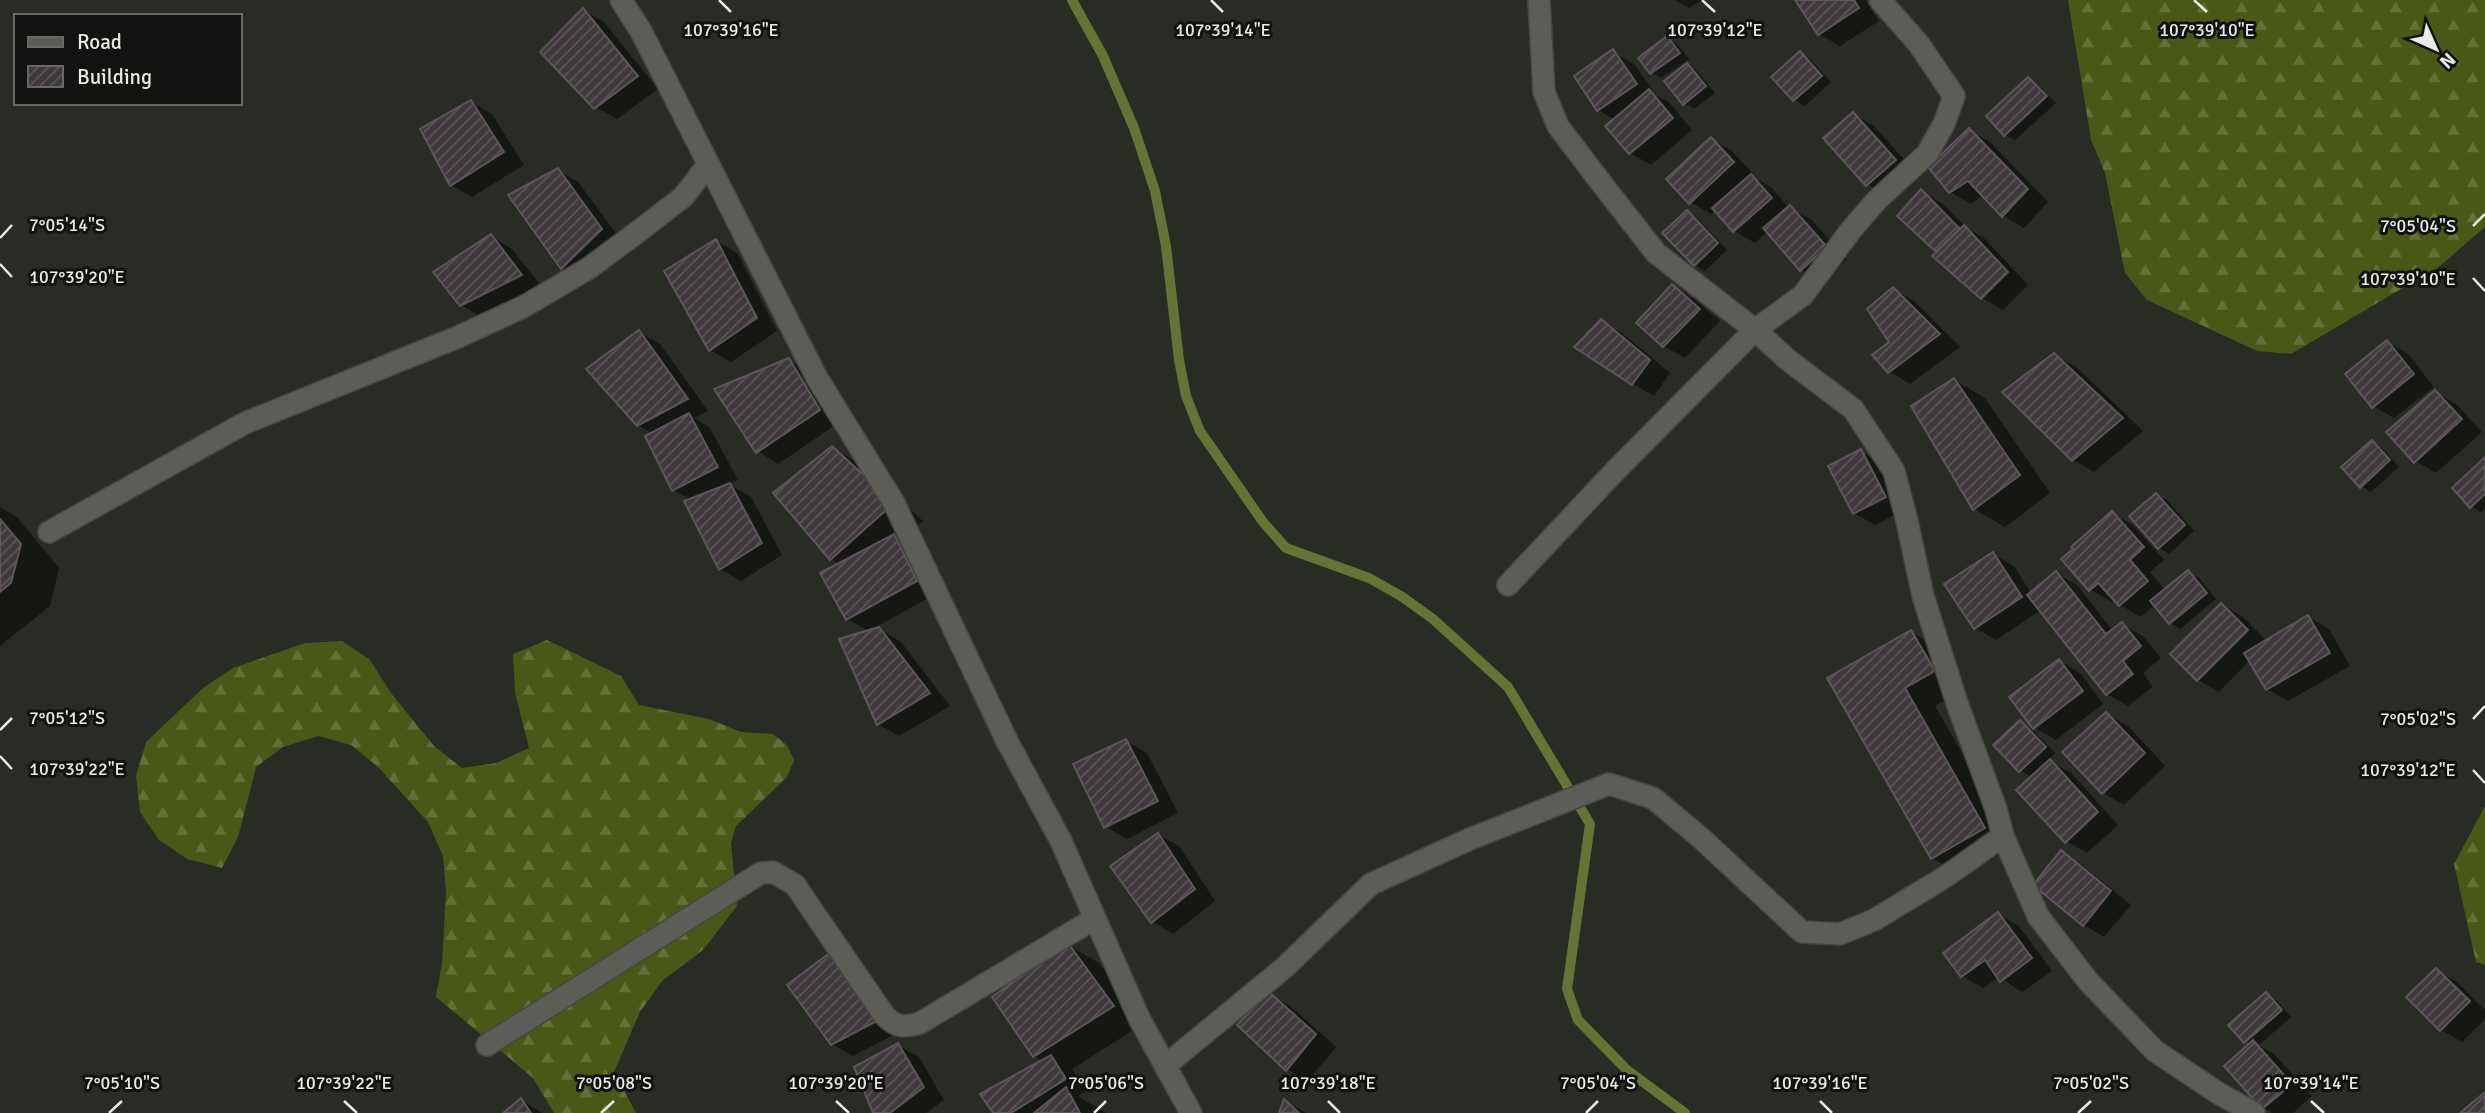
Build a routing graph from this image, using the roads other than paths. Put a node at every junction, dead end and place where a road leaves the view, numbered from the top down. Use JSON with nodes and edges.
{"nodes":[{"id":1,"x":621,"y":0,"type":"edge"},
{"id":2,"x":1539,"y":0,"type":"edge"},
{"id":3,"x":1880,"y":0,"type":"edge"},
{"id":4,"x":708,"y":165,"type":"junction"},
{"id":5,"x":1755,"y":330,"type":"junction"},
{"id":6,"x":49,"y":532,"type":"dead end"},
{"id":7,"x":1508,"y":585,"type":"dead end"},
{"id":8,"x":2003,"y":836,"type":"junction"},
{"id":9,"x":1094,"y":919,"type":"junction"},
{"id":10,"x":487,"y":1045,"type":"dead end"},
{"id":11,"x":1166,"y":1065,"type":"junction"},
{"id":12,"x":1191,"y":1113,"type":"edge"},
{"id":13,"x":2254,"y":1113,"type":"edge"}],
"edges":[{"from":1,"to":4,"type":"street"},
{"from":2,"to":5,"type":"street"},
{"from":3,"to":5,"type":"street"},
{"from":4,"to":6,"type":"street"},
{"from":4,"to":9,"type":"street"},
{"from":5,"to":7,"type":"street"},
{"from":5,"to":8,"type":"street"},
{"from":8,"to":11,"type":"street"},
{"from":8,"to":13,"type":"street"},
{"from":9,"to":10,"type":"street"},
{"from":9,"to":11,"type":"street"},
{"from":11,"to":12,"type":"street"}]}
